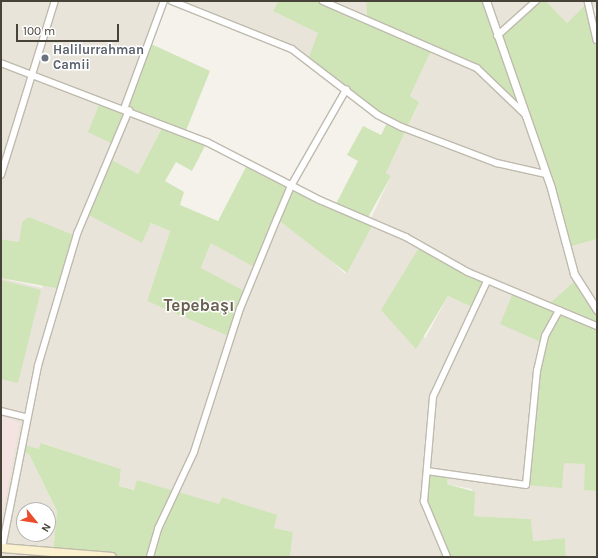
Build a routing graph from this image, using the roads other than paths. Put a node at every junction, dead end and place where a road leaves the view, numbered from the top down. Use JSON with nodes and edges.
{"nodes":[{"id":1,"x":55,"y":1,"type":"edge"},
{"id":2,"x":164,"y":1,"type":"edge"},
{"id":3,"x":172,"y":1,"type":"edge"},
{"id":4,"x":323,"y":1,"type":"edge"},
{"id":5,"x":486,"y":1,"type":"edge"},
{"id":6,"x":536,"y":1,"type":"edge"},
{"id":7,"x":588,"y":1,"type":"edge"},
{"id":8,"x":497,"y":36,"type":"junction"},
{"id":9,"x":597,"y":40,"type":"edge"},
{"id":10,"x":1,"y":63,"type":"edge"},
{"id":11,"x":32,"y":73,"type":"junction"},
{"id":12,"x":346,"y":90,"type":"junction"},
{"id":13,"x":127,"y":109,"type":"junction"},
{"id":14,"x":525,"y":114,"type":"junction"},
{"id":15,"x":546,"y":174,"type":"junction"},
{"id":16,"x":1,"y":175,"type":"edge"},
{"id":17,"x":291,"y":186,"type":"junction"},
{"id":18,"x":487,"y":281,"type":"junction"},
{"id":19,"x":597,"y":310,"type":"edge"},
{"id":20,"x":559,"y":311,"type":"junction"},
{"id":21,"x":597,"y":326,"type":"edge"},
{"id":22,"x":1,"y":411,"type":"edge"},
{"id":23,"x":25,"y":417,"type":"junction"},
{"id":24,"x":427,"y":471,"type":"junction"},
{"id":25,"x":1,"y":548,"type":"edge"},
{"id":26,"x":112,"y":557,"type":"edge"},
{"id":27,"x":150,"y":557,"type":"edge"},
{"id":28,"x":447,"y":557,"type":"edge"}],
"edges":[{"from":1,"to":11,"type":"street"},
{"from":2,"to":13,"type":"street"},
{"from":3,"to":12,"type":"street"},
{"from":4,"to":14,"type":"street"},
{"from":5,"to":8,"type":"street"},
{"from":6,"to":8,"type":"street"},
{"from":7,"to":9,"type":"street"},
{"from":8,"to":14,"type":"street"},
{"from":10,"to":11,"type":"street"},
{"from":11,"to":13,"type":"street"},
{"from":11,"to":16,"type":"street"},
{"from":12,"to":15,"type":"street"},
{"from":12,"to":17,"type":"street"},
{"from":13,"to":17,"type":"street"},
{"from":13,"to":23,"type":"street"},
{"from":14,"to":15,"type":"street"},
{"from":15,"to":19,"type":"street"},
{"from":17,"to":18,"type":"street"},
{"from":17,"to":27,"type":"street"},
{"from":18,"to":20,"type":"street"},
{"from":18,"to":24,"type":"street"},
{"from":20,"to":21,"type":"street"},
{"from":20,"to":24,"type":"street"},
{"from":22,"to":23,"type":"street"},
{"from":23,"to":25,"type":"street"},
{"from":24,"to":28,"type":"street"},
{"from":25,"to":26,"type":"main road"}]}
